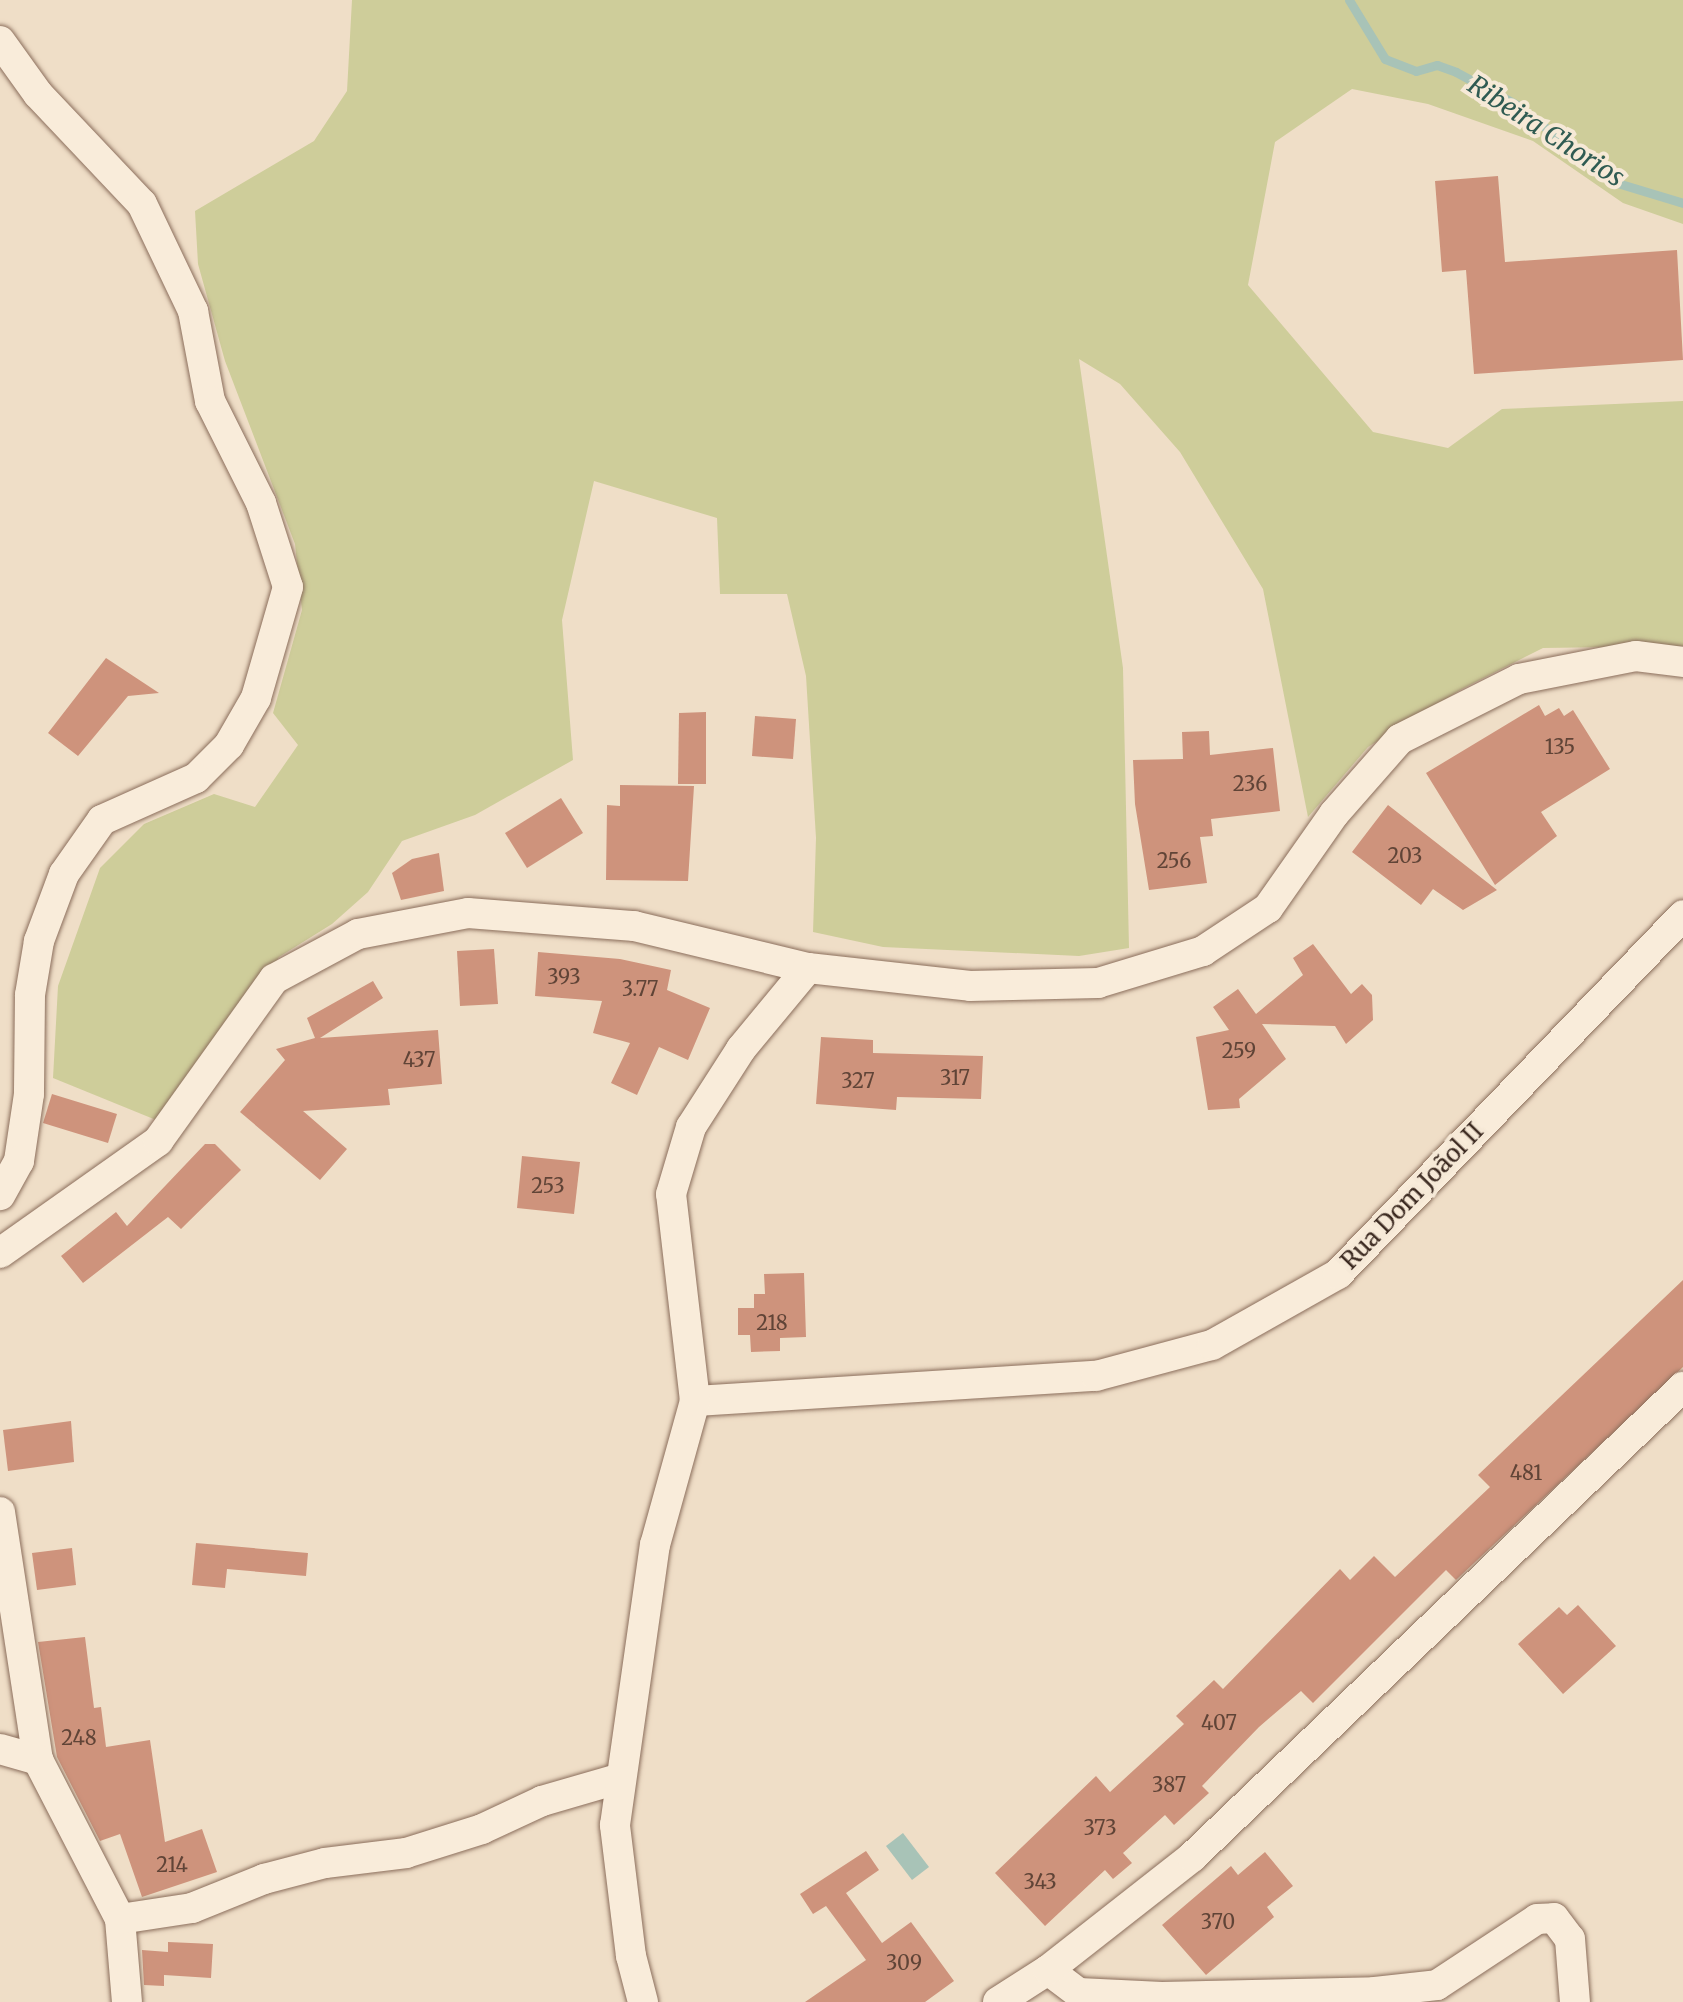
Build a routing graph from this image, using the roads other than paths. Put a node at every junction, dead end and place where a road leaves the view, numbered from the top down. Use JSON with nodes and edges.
{"nodes":[{"id":1,"x":0,"y":41,"type":"edge"},
{"id":2,"x":1683,"y":662,"type":"edge"},
{"id":3,"x":1683,"y":915,"type":"edge"},
{"id":4,"x":808,"y":968,"type":"junction"},
{"id":5,"x":0,"y":1195,"type":"edge"},
{"id":6,"x":0,"y":1253,"type":"edge"},
{"id":7,"x":1683,"y":1387,"type":"edge"},
{"id":8,"x":695,"y":1401,"type":"junction"},
{"id":9,"x":0,"y":1512,"type":"edge"},
{"id":10,"x":0,"y":1749,"type":"edge"},
{"id":11,"x":38,"y":1760,"type":"junction"},
{"id":12,"x":621,"y":1778,"type":"junction"},
{"id":13,"x":120,"y":1919,"type":"junction"},
{"id":14,"x":1048,"y":1970,"type":"junction"},
{"id":15,"x":127,"y":2002,"type":"edge"},
{"id":16,"x":643,"y":2002,"type":"edge"},
{"id":17,"x":998,"y":2002,"type":"edge"},
{"id":18,"x":1575,"y":2002,"type":"edge"}],
"edges":[{"from":1,"to":5,"type":"street"},
{"from":2,"to":4,"type":"street"},
{"from":3,"to":8,"type":"street","name":"Rua Dom Joãol II"},
{"from":4,"to":6,"type":"street"},
{"from":4,"to":8,"type":"street"},
{"from":7,"to":14,"type":"street"},
{"from":8,"to":12,"type":"street"},
{"from":9,"to":11,"type":"street"},
{"from":10,"to":11,"type":"street"},
{"from":11,"to":13,"type":"street"},
{"from":12,"to":13,"type":"street"},
{"from":12,"to":16,"type":"street"},
{"from":13,"to":15,"type":"street"},
{"from":14,"to":17,"type":"street"},
{"from":14,"to":18,"type":"street"}]}
